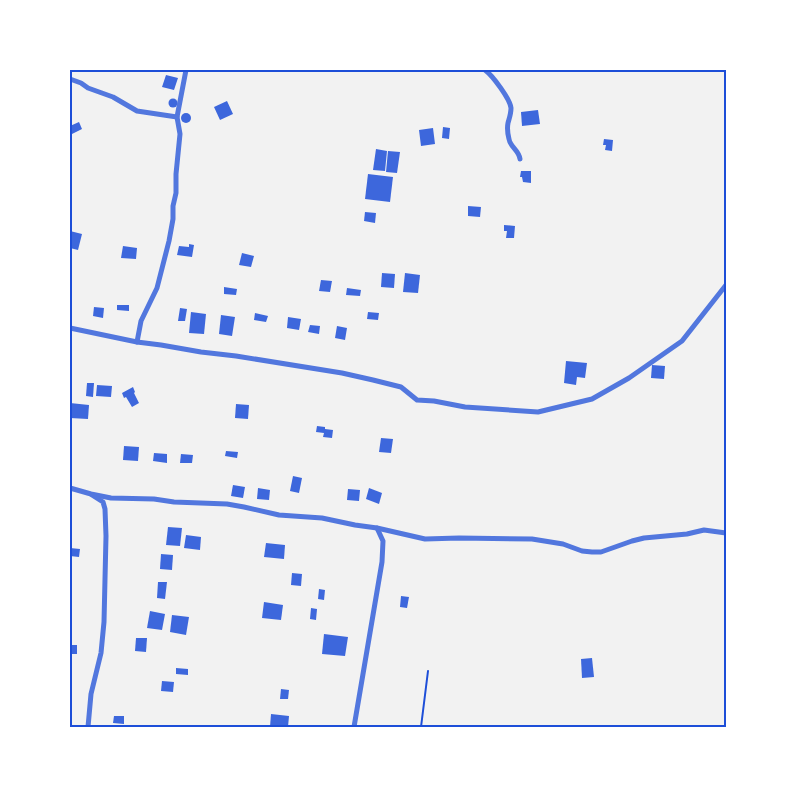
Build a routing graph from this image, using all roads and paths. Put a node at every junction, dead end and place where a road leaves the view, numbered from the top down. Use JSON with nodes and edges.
{"nodes":[{"id":1,"x":186,"y":70,"type":"edge"},
{"id":2,"x":485,"y":70,"type":"edge"},
{"id":3,"x":70,"y":79,"type":"edge"},
{"id":4,"x":177,"y":117,"type":"junction"},
{"id":5,"x":520,"y":159,"type":"dead end"},
{"id":6,"x":726,"y":285,"type":"edge"},
{"id":7,"x":70,"y":328,"type":"edge"},
{"id":8,"x":137,"y":342,"type":"junction"},
{"id":9,"x":70,"y":488,"type":"edge"},
{"id":10,"x":91,"y":494,"type":"junction"},
{"id":11,"x":377,"y":528,"type":"junction"},
{"id":12,"x":726,"y":533,"type":"edge"},
{"id":13,"x":428,"y":672,"type":"dead end"},
{"id":14,"x":88,"y":727,"type":"edge"},
{"id":15,"x":354,"y":727,"type":"edge"},
{"id":16,"x":421,"y":727,"type":"edge"}],
"edges":[{"from":1,"to":4,"type":"street"},
{"from":2,"to":5,"type":"street"},
{"from":3,"to":4,"type":"street"},
{"from":4,"to":8,"type":"street"},
{"from":6,"to":8,"type":"street"},
{"from":7,"to":8,"type":"street"},
{"from":9,"to":10,"type":"street"},
{"from":10,"to":11,"type":"street"},
{"from":10,"to":14,"type":"street"},
{"from":11,"to":12,"type":"street"},
{"from":11,"to":15,"type":"street"},
{"from":13,"to":16,"type":"path"}]}
